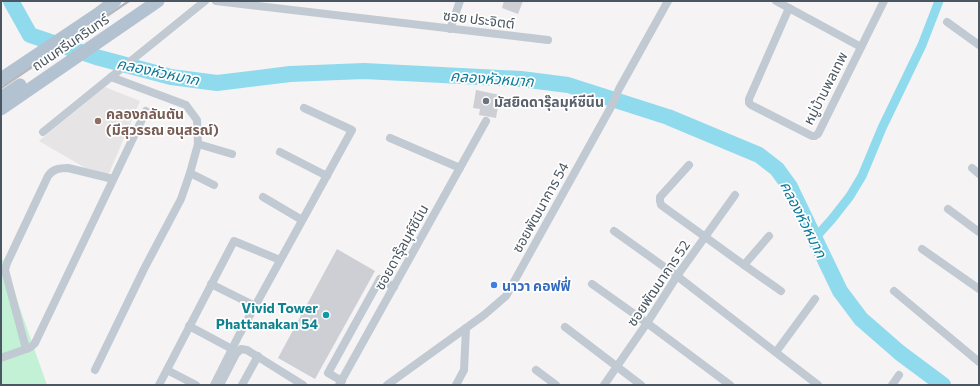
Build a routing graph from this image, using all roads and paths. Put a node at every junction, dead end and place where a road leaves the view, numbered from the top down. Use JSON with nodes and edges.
{"nodes":[{"id":1,"x":103,"y":1,"type":"edge"},
{"id":2,"x":115,"y":1,"type":"edge"},
{"id":3,"x":205,"y":1,"type":"edge"},
{"id":4,"x":216,"y":1,"type":"edge"},
{"id":5,"x":460,"y":1,"type":"edge"},
{"id":6,"x":668,"y":1,"type":"edge"},
{"id":7,"x":776,"y":1,"type":"edge"},
{"id":8,"x":884,"y":1,"type":"edge"},
{"id":9,"x":155,"y":3,"type":"edge"},
{"id":10,"x":789,"y":8,"type":"junction"},
{"id":11,"x":947,"y":22,"type":"dead end"},
{"id":12,"x":450,"y":28,"type":"junction"},
{"id":13,"x":66,"y":31,"type":"junction"},
{"id":14,"x":548,"y":40,"type":"dead end"},
{"id":15,"x":979,"y":45,"type":"edge"},
{"id":16,"x":861,"y":47,"type":"junction"},
{"id":17,"x":22,"y":60,"type":"junction"},
{"id":18,"x":1,"y":70,"type":"edge"},
{"id":19,"x":49,"y":71,"type":"junction"},
{"id":20,"x":111,"y":77,"type":"junction"},
{"id":21,"x":1,"y":79,"type":"edge"},
{"id":22,"x":1,"y":98,"type":"edge"},
{"id":23,"x":304,"y":108,"type":"dead end"},
{"id":24,"x":1,"y":109,"type":"edge"},
{"id":25,"x":146,"y":111,"type":"dead end"},
{"id":26,"x":486,"y":121,"type":"dead end"},
{"id":27,"x":43,"y":132,"type":"dead end"},
{"id":28,"x":390,"y":138,"type":"dead end"},
{"id":29,"x":198,"y":144,"type":"junction"},
{"id":30,"x":280,"y":152,"type":"dead end"},
{"id":31,"x":232,"y":154,"type":"dead end"},
{"id":32,"x":689,"y":165,"type":"dead end"},
{"id":33,"x":460,"y":168,"type":"junction"},
{"id":34,"x":972,"y":168,"type":"dead end"},
{"id":35,"x":190,"y":173,"type":"junction"},
{"id":36,"x":979,"y":174,"type":"edge"},
{"id":37,"x":327,"y":176,"type":"junction"},
{"id":38,"x":113,"y":180,"type":"junction"},
{"id":39,"x":214,"y":185,"type":"dead end"},
{"id":40,"x":735,"y":195,"type":"dead end"},
{"id":41,"x":263,"y":197,"type":"dead end"},
{"id":42,"x":948,"y":209,"type":"dead end"},
{"id":43,"x":302,"y":220,"type":"junction"},
{"id":44,"x":614,"y":231,"type":"dead end"},
{"id":45,"x":979,"y":232,"type":"edge"},
{"id":46,"x":769,"y":236,"type":"dead end"},
{"id":47,"x":705,"y":237,"type":"junction"},
{"id":48,"x":922,"y":249,"type":"dead end"},
{"id":49,"x":280,"y":260,"type":"junction"},
{"id":50,"x":744,"y":265,"type":"junction"},
{"id":51,"x":677,"y":276,"type":"junction"},
{"id":52,"x":211,"y":284,"type":"junction"},
{"id":53,"x":592,"y":284,"type":"dead end"},
{"id":54,"x":394,"y":287,"type":"junction"},
{"id":55,"x":979,"y":289,"type":"edge"},
{"id":56,"x":781,"y":291,"type":"dead end"},
{"id":57,"x":894,"y":291,"type":"dead end"},
{"id":58,"x":814,"y":299,"type":"dead end"},
{"id":59,"x":255,"y":306,"type":"junction"},
{"id":60,"x":647,"y":323,"type":"junction"},
{"id":61,"x":189,"y":326,"type":"junction"},
{"id":62,"x":565,"y":327,"type":"dead end"},
{"id":63,"x":466,"y":328,"type":"junction"},
{"id":64,"x":232,"y":348,"type":"junction"},
{"id":65,"x":26,"y":349,"type":"junction"},
{"id":66,"x":776,"y":352,"type":"junction"},
{"id":67,"x":258,"y":356,"type":"junction"},
{"id":68,"x":1,"y":358,"type":"edge"},
{"id":69,"x":979,"y":362,"type":"edge"},
{"id":70,"x":617,"y":366,"type":"junction"},
{"id":71,"x":95,"y":370,"type":"dead end"},
{"id":72,"x":166,"y":370,"type":"junction"},
{"id":73,"x":536,"y":370,"type":"dead end"},
{"id":74,"x":899,"y":375,"type":"dead end"},
{"id":75,"x":289,"y":382,"type":"edge"},
{"id":76,"x":340,"y":383,"type":"edge"},
{"id":77,"x":159,"y":385,"type":"edge"},
{"id":78,"x":196,"y":385,"type":"edge"},
{"id":79,"x":214,"y":385,"type":"edge"},
{"id":80,"x":220,"y":385,"type":"edge"},
{"id":81,"x":242,"y":385,"type":"edge"},
{"id":82,"x":303,"y":385,"type":"edge"},
{"id":83,"x":387,"y":385,"type":"edge"},
{"id":84,"x":456,"y":385,"type":"edge"},
{"id":85,"x":556,"y":385,"type":"edge"},
{"id":86,"x":604,"y":385,"type":"edge"},
{"id":87,"x":641,"y":385,"type":"edge"},
{"id":88,"x":730,"y":385,"type":"edge"},
{"id":89,"x":818,"y":385,"type":"edge"},
{"id":90,"x":892,"y":385,"type":"edge"}],
"edges":[{"from":1,"to":13,"type":"main road","name":"ถนนศรีนครินทร์"},
{"from":2,"to":13,"type":"main road"},
{"from":3,"to":20,"type":"street"},
{"from":4,"to":12,"type":"street","name":"ซอย ประจิตต์"},
{"from":5,"to":12,"type":"street"},
{"from":6,"to":63,"type":"street","name":"ซอยพัฒนาการ 54"},
{"from":7,"to":10,"type":"street"},
{"from":8,"to":16,"type":"street","name":"หมู่บ้านพลเทพ"},
{"from":9,"to":19,"type":"main road","name":"ถนนศรีนครินทร์"},
{"from":10,"to":16,"type":"street"},
{"from":10,"to":16,"type":"street","name":"หมู่บ้านพลเทพ"},
{"from":11,"to":15,"type":"street"},
{"from":12,"to":14,"type":"street","name":"ซอย ประจิตต์"},
{"from":13,"to":17,"type":"main road","name":"ถนนศรีนครินทร์"},
{"from":17,"to":18,"type":"main road","name":"ถนนศรีนครินทร์"},
{"from":17,"to":21,"type":"main road"},
{"from":19,"to":22,"type":"main road"},
{"from":19,"to":24,"type":"main road","name":"ถนนศรีนครินทร์"},
{"from":20,"to":27,"type":"street"},
{"from":20,"to":29,"type":"street"},
{"from":23,"to":37,"type":"street"},
{"from":25,"to":38,"type":"street"},
{"from":26,"to":33,"type":"street","name":"ซอยดารุ๊ลมุห์ซีนีน"},
{"from":28,"to":33,"type":"street"},
{"from":29,"to":31,"type":"street"},
{"from":29,"to":35,"type":"street"},
{"from":30,"to":37,"type":"street"},
{"from":32,"to":47,"type":"street"},
{"from":33,"to":54,"type":"street","name":"ซอยดารุ๊ลมุห์ซีนีน"},
{"from":34,"to":36,"type":"street"},
{"from":35,"to":39,"type":"street"},
{"from":35,"to":71,"type":"street"},
{"from":37,"to":43,"type":"street"},
{"from":38,"to":65,"type":"street"},
{"from":38,"to":65,"type":"street"},
{"from":40,"to":47,"type":"street","name":"ซอยพัฒนาการ 52"},
{"from":41,"to":43,"type":"street"},
{"from":42,"to":45,"type":"street"},
{"from":43,"to":49,"type":"street"},
{"from":44,"to":51,"type":"street"},
{"from":46,"to":50,"type":"street"},
{"from":47,"to":50,"type":"street"},
{"from":47,"to":51,"type":"street","name":"ซอยพัฒนาการ 52"},
{"from":48,"to":55,"type":"street"},
{"from":49,"to":52,"type":"street"},
{"from":49,"to":59,"type":"street"},
{"from":50,"to":56,"type":"street"},
{"from":51,"to":60,"type":"street","name":"ซอยพัฒนาการ 52"},
{"from":51,"to":66,"type":"street"},
{"from":52,"to":59,"type":"street"},
{"from":52,"to":61,"type":"street"},
{"from":53,"to":60,"type":"street"},
{"from":54,"to":76,"type":"street","name":"ซอยดารุ๊ลมุห์ซีนีน"},
{"from":54,"to":76,"type":"street"},
{"from":57,"to":69,"type":"street"},
{"from":58,"to":66,"type":"street"},
{"from":59,"to":64,"type":"street"},
{"from":60,"to":70,"type":"street","name":"ซอยพัฒนาการ 52"},
{"from":60,"to":88,"type":"street"},
{"from":61,"to":64,"type":"street"},
{"from":61,"to":72,"type":"street"},
{"from":62,"to":70,"type":"street"},
{"from":63,"to":83,"type":"street","name":"ซอยพัฒนาการ 54"},
{"from":63,"to":84,"type":"street"},
{"from":64,"to":79,"type":"street"},
{"from":65,"to":68,"type":"street"},
{"from":66,"to":89,"type":"street"},
{"from":67,"to":75,"type":"street"},
{"from":67,"to":80,"type":"street"},
{"from":67,"to":81,"type":"street"},
{"from":70,"to":86,"type":"street","name":"ซอยพัฒนาการ 52"},
{"from":70,"to":87,"type":"street"},
{"from":72,"to":77,"type":"street"},
{"from":72,"to":78,"type":"street"},
{"from":73,"to":85,"type":"street"},
{"from":74,"to":90,"type":"street"},
{"from":75,"to":82,"type":"street"}]}
